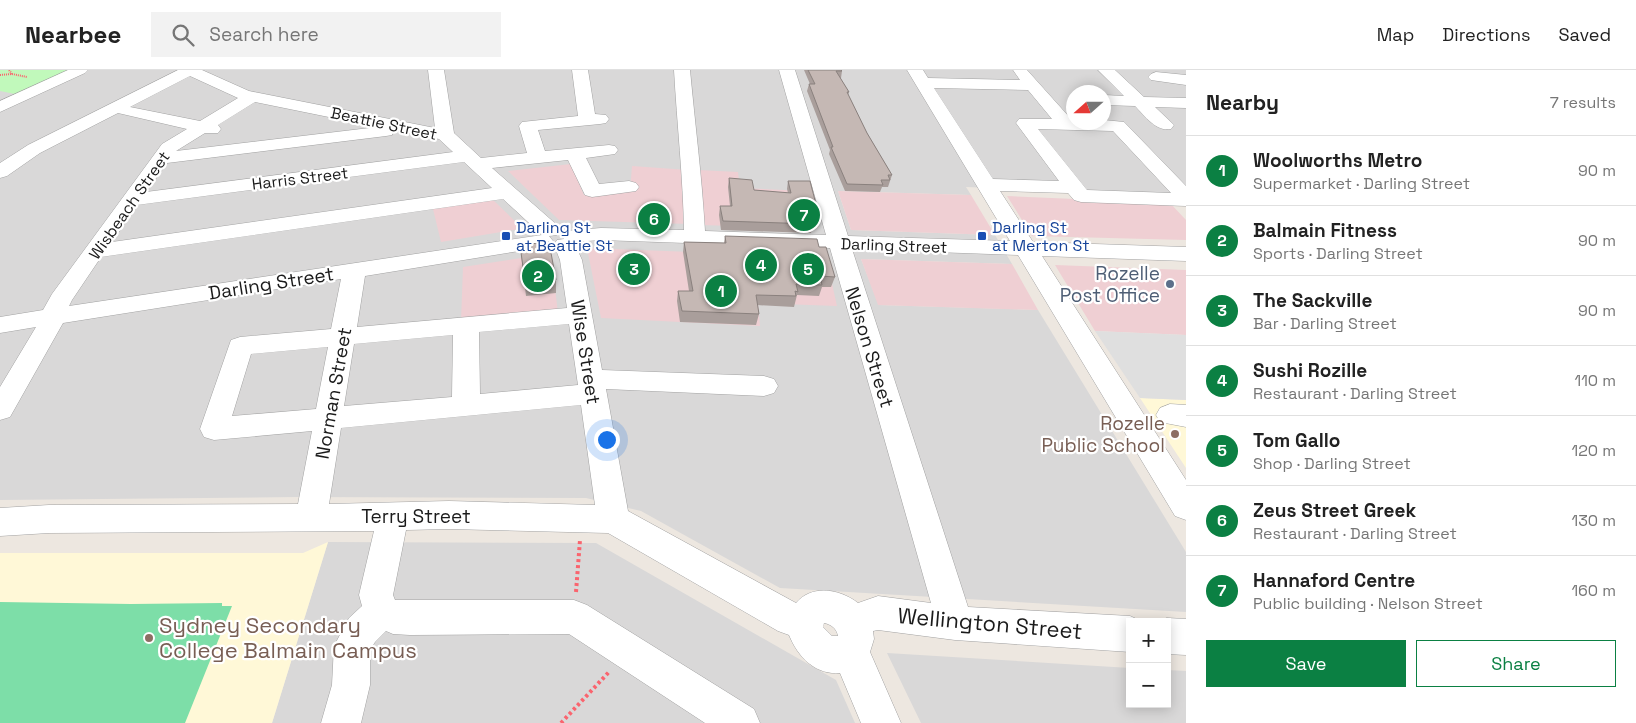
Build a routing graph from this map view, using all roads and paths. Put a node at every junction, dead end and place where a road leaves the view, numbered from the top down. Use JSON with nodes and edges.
{"nodes":[{"id":1,"x":9,"y":70,"type":"edge"},
{"id":2,"x":190,"y":70,"type":"edge"},
{"id":3,"x":436,"y":70,"type":"edge"},
{"id":4,"x":580,"y":70,"type":"edge"},
{"id":5,"x":682,"y":70,"type":"edge"},
{"id":6,"x":787,"y":70,"type":"edge"},
{"id":7,"x":1019,"y":70,"type":"edge"},
{"id":8,"x":1106,"y":70,"type":"edge"},
{"id":9,"x":1178,"y":70,"type":"edge"},
{"id":10,"x":83,"y":72,"type":"edge"},
{"id":11,"x":0,"y":75,"type":"edge"},
{"id":12,"x":919,"y":76,"type":"edge"},
{"id":13,"x":1186,"y":76,"type":"edge"},
{"id":14,"x":1156,"y":77,"type":"dead end"},
{"id":15,"x":1186,"y":80,"type":"edge"},
{"id":16,"x":1033,"y":86,"type":"junction"},
{"id":17,"x":252,"y":96,"type":"junction"},
{"id":18,"x":1111,"y":100,"type":"edge"},
{"id":19,"x":1139,"y":101,"type":"junction"},
{"id":20,"x":1186,"y":102,"type":"edge"},
{"id":21,"x":0,"y":108,"type":"edge"},
{"id":22,"x":125,"y":111,"type":"dead end"},
{"id":23,"x":1066,"y":124,"type":"edge"},
{"id":24,"x":1165,"y":124,"type":"dead end"},
{"id":25,"x":1066,"y":125,"type":"edge"},
{"id":26,"x":1111,"y":126,"type":"edge"},
{"id":27,"x":203,"y":127,"type":"junction"},
{"id":28,"x":413,"y":128,"type":"junction"},
{"id":29,"x":445,"y":135,"type":"junction"},
{"id":30,"x":279,"y":143,"type":"junction"},
{"id":31,"x":609,"y":150,"type":"dead end"},
{"id":32,"x":575,"y":154,"type":"junction"},
{"id":33,"x":161,"y":158,"type":"junction"},
{"id":34,"x":538,"y":158,"type":"junction"},
{"id":35,"x":473,"y":160,"type":"junction"},
{"id":36,"x":0,"y":172,"type":"edge"},
{"id":37,"x":985,"y":185,"type":"junction"},
{"id":38,"x":629,"y":187,"type":"dead end"},
{"id":39,"x":1074,"y":188,"type":"junction"},
{"id":40,"x":508,"y":192,"type":"junction"},
{"id":41,"x":1186,"y":199,"type":"edge"},
{"id":42,"x":132,"y":200,"type":"junction"},
{"id":43,"x":557,"y":238,"type":"junction"},
{"id":44,"x":695,"y":238,"type":"junction"},
{"id":45,"x":838,"y":243,"type":"junction"},
{"id":46,"x":1025,"y":249,"type":"junction"},
{"id":47,"x":96,"y":251,"type":"junction"},
{"id":48,"x":1186,"y":254,"type":"edge"},
{"id":49,"x":354,"y":270,"type":"junction"},
{"id":50,"x":580,"y":315,"type":"junction"},
{"id":51,"x":52,"y":318,"type":"junction"},
{"id":52,"x":0,"y":325,"type":"edge"},
{"id":53,"x":466,"y":326,"type":"junction"},
{"id":54,"x":344,"y":336,"type":"junction"},
{"id":55,"x":592,"y":386,"type":"junction"},
{"id":56,"x":764,"y":386,"type":"dead end"},
{"id":57,"x":466,"y":405,"type":"junction"},
{"id":58,"x":0,"y":410,"type":"edge"},
{"id":59,"x":329,"y":418,"type":"junction"},
{"id":60,"x":1186,"y":507,"type":"edge"},
{"id":61,"x":311,"y":516,"type":"junction"},
{"id":62,"x":393,"y":517,"type":"junction"},
{"id":63,"x":614,"y":519,"type":"junction"},
{"id":64,"x":0,"y":522,"type":"edge"},
{"id":65,"x":580,"y":540,"type":"dead end"},
{"id":66,"x":382,"y":612,"type":"junction"},
{"id":67,"x":574,"y":617,"type":"junction"},
{"id":68,"x":804,"y":622,"type":"joint"},
{"id":69,"x":955,"y":624,"type":"junction"},
{"id":70,"x":1126,"y":634,"type":"edge"},
{"id":71,"x":1171,"y":636,"type":"edge"},
{"id":72,"x":850,"y":637,"type":"junction"},
{"id":73,"x":1186,"y":637,"type":"edge"},
{"id":74,"x":629,"y":652,"type":"junction"},
{"id":75,"x":341,"y":723,"type":"edge"},
{"id":76,"x":562,"y":723,"type":"edge"},
{"id":77,"x":740,"y":723,"type":"edge"},
{"id":78,"x":881,"y":723,"type":"edge"}],
"edges":[{"from":1,"to":11,"type":"path"},
{"from":2,"to":17,"type":"street","name":"Beattie Street"},
{"from":2,"to":36,"type":"street"},
{"from":3,"to":29,"type":"street"},
{"from":4,"to":34,"type":"street"},
{"from":5,"to":44,"type":"street"},
{"from":6,"to":45,"type":"street","name":"Nelson Street"},
{"from":7,"to":16,"type":"street"},
{"from":8,"to":19,"type":"street"},
{"from":9,"to":13,"type":"street"},
{"from":10,"to":21,"type":"street"},
{"from":12,"to":16,"type":"street"},
{"from":12,"to":37,"type":"street"},
{"from":14,"to":15,"type":"street"},
{"from":16,"to":23,"type":"street"},
{"from":17,"to":27,"type":"street","name":"Wisbeach Street"},
{"from":17,"to":28,"type":"street","name":"Beattie Street"},
{"from":18,"to":19,"type":"street"},
{"from":19,"to":20,"type":"street"},
{"from":19,"to":24,"type":"street"},
{"from":22,"to":27,"type":"street"},
{"from":25,"to":39,"type":"street"},
{"from":26,"to":41,"type":"street"},
{"from":27,"to":30,"type":"street"},
{"from":27,"to":33,"type":"street","name":"Wisbeach Street"},
{"from":28,"to":29,"type":"street","name":"Beattie Street"},
{"from":28,"to":30,"type":"street"},
{"from":29,"to":35,"type":"street","name":"Beattie Street"},
{"from":30,"to":33,"type":"street"},
{"from":31,"to":32,"type":"street","name":"Harris Street"},
{"from":32,"to":34,"type":"street","name":"Harris Street"},
{"from":32,"to":38,"type":"street"},
{"from":33,"to":42,"type":"street","name":"Wisbeach Street"},
{"from":34,"to":35,"type":"street","name":"Harris Street"},
{"from":35,"to":40,"type":"street","name":"Beattie Street"},
{"from":35,"to":42,"type":"street","name":"Harris Street"},
{"from":37,"to":39,"type":"street"},
{"from":37,"to":46,"type":"street"},
{"from":39,"to":41,"type":"street"},
{"from":40,"to":43,"type":"street","name":"Beattie Street"},
{"from":40,"to":47,"type":"street"},
{"from":42,"to":47,"type":"street","name":"Wisbeach Street"},
{"from":43,"to":44,"type":"street","name":"Darling Street"},
{"from":43,"to":49,"type":"street","name":"Darling Street"},
{"from":43,"to":50,"type":"street","name":"Wise Street"},
{"from":44,"to":45,"type":"street","name":"Darling Street"},
{"from":45,"to":46,"type":"street","name":"Darling Street"},
{"from":45,"to":69,"type":"street","name":"Nelson Street"},
{"from":46,"to":48,"type":"street","name":"Darling Street"},
{"from":46,"to":60,"type":"street"},
{"from":47,"to":51,"type":"street","name":"Wisbeach Street"},
{"from":49,"to":51,"type":"street","name":"Darling Street"},
{"from":49,"to":54,"type":"street","name":"Norman Street"},
{"from":50,"to":53,"type":"street"},
{"from":50,"to":55,"type":"street","name":"Wise Street"},
{"from":51,"to":52,"type":"street","name":"Darling Street"},
{"from":51,"to":58,"type":"street","name":"Wisbeach Street"},
{"from":53,"to":54,"type":"street"},
{"from":53,"to":57,"type":"street"},
{"from":54,"to":59,"type":"street","name":"Norman Street"},
{"from":54,"to":59,"type":"street"},
{"from":55,"to":56,"type":"street"},
{"from":55,"to":57,"type":"street"},
{"from":55,"to":63,"type":"street","name":"Wise Street"},
{"from":57,"to":59,"type":"street"},
{"from":59,"to":61,"type":"street","name":"Norman Street"},
{"from":61,"to":62,"type":"street","name":"Terry Street"},
{"from":61,"to":64,"type":"street","name":"Terry Street"},
{"from":62,"to":63,"type":"street","name":"Terry Street"},
{"from":62,"to":66,"type":"street"},
{"from":63,"to":68,"type":"street","name":"Terry Street"},
{"from":65,"to":67,"type":"path"},
{"from":66,"to":67,"type":"street"},
{"from":66,"to":75,"type":"street"},
{"from":67,"to":74,"type":"street"},
{"from":68,"to":72,"type":"street","name":"Wellington Street"},
{"from":69,"to":70,"type":"street","name":"Wellington Street"},
{"from":69,"to":72,"type":"street","name":"Wellington Street"},
{"from":71,"to":73,"type":"street"},
{"from":72,"to":78,"type":"street"},
{"from":74,"to":76,"type":"path"},
{"from":74,"to":77,"type":"street"}]}
